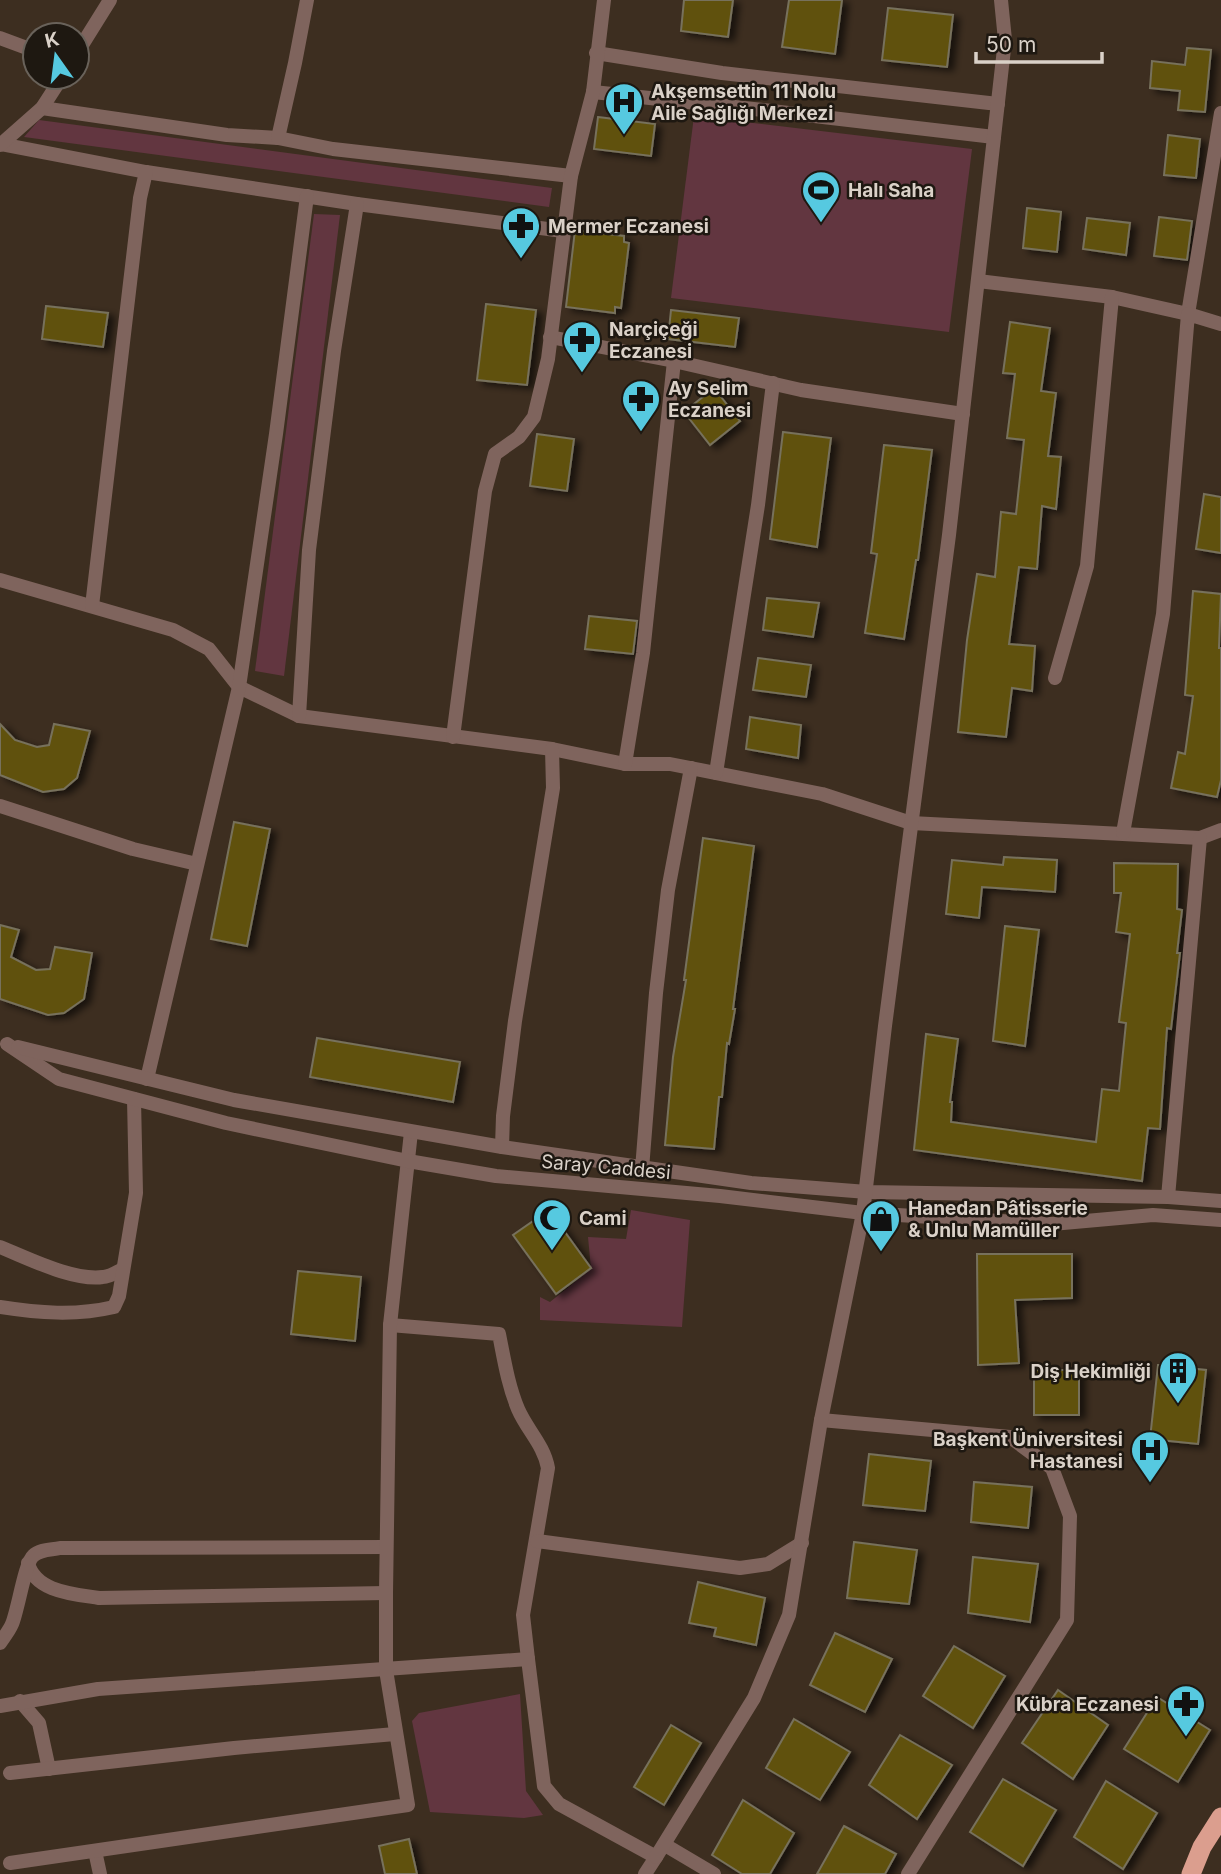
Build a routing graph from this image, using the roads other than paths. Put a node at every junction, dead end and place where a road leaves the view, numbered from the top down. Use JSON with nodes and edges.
{"nodes":[{"id":1,"x":110,"y":0,"type":"edge"},
{"id":2,"x":307,"y":0,"type":"edge"},
{"id":3,"x":604,"y":0,"type":"edge"},
{"id":4,"x":1001,"y":0,"type":"edge"},
{"id":5,"x":91,"y":31,"type":"edge"},
{"id":6,"x":0,"y":38,"type":"edge"},
{"id":7,"x":21,"y":46,"type":"edge"},
{"id":8,"x":596,"y":53,"type":"junction"},
{"id":9,"x":53,"y":91,"type":"edge"},
{"id":10,"x":593,"y":92,"type":"junction"},
{"id":11,"x":998,"y":104,"type":"junction"},
{"id":12,"x":42,"y":108,"type":"junction"},
{"id":13,"x":1221,"y":113,"type":"edge"},
{"id":14,"x":994,"y":137,"type":"junction"},
{"id":15,"x":278,"y":138,"type":"junction"},
{"id":16,"x":0,"y":145,"type":"edge"},
{"id":17,"x":146,"y":172,"type":"junction"},
{"id":18,"x":571,"y":176,"type":"junction"},
{"id":19,"x":307,"y":196,"type":"junction"},
{"id":20,"x":356,"y":204,"type":"junction"},
{"id":21,"x":563,"y":231,"type":"junction"},
{"id":22,"x":978,"y":281,"type":"junction"},
{"id":23,"x":1112,"y":297,"type":"junction"},
{"id":24,"x":1188,"y":314,"type":"junction"},
{"id":25,"x":1221,"y":324,"type":"edge"},
{"id":26,"x":550,"y":337,"type":"junction"},
{"id":27,"x":674,"y":361,"type":"junction"},
{"id":28,"x":773,"y":383,"type":"junction"},
{"id":29,"x":963,"y":414,"type":"junction"},
{"id":30,"x":0,"y":580,"type":"edge"},
{"id":31,"x":92,"y":606,"type":"junction"},
{"id":32,"x":1055,"y":678,"type":"dead end"},
{"id":33,"x":239,"y":687,"type":"junction"},
{"id":34,"x":299,"y":716,"type":"junction"},
{"id":35,"x":453,"y":737,"type":"junction"},
{"id":36,"x":552,"y":749,"type":"junction"},
{"id":37,"x":625,"y":764,"type":"junction"},
{"id":38,"x":691,"y":768,"type":"junction"},
{"id":39,"x":716,"y":773,"type":"junction"},
{"id":40,"x":0,"y":806,"type":"edge"},
{"id":41,"x":911,"y":823,"type":"junction"},
{"id":42,"x":1221,"y":830,"type":"edge"},
{"id":43,"x":1123,"y":833,"type":"junction"},
{"id":44,"x":1200,"y":838,"type":"junction"},
{"id":45,"x":197,"y":864,"type":"junction"},
{"id":46,"x":3,"y":1043,"type":"edge"},
{"id":47,"x":147,"y":1079,"type":"junction"},
{"id":48,"x":134,"y":1098,"type":"junction"},
{"id":49,"x":411,"y":1132,"type":"junction"},
{"id":50,"x":502,"y":1147,"type":"junction"},
{"id":51,"x":408,"y":1161,"type":"junction"},
{"id":52,"x":642,"y":1169,"type":"junction"},
{"id":53,"x":867,"y":1192,"type":"junction"},
{"id":54,"x":1168,"y":1196,"type":"junction"},
{"id":55,"x":1221,"y":1201,"type":"edge"},
{"id":56,"x":863,"y":1213,"type":"junction"},
{"id":57,"x":1221,"y":1220,"type":"edge"},
{"id":58,"x":0,"y":1247,"type":"edge"},
{"id":59,"x":123,"y":1269,"type":"junction"},
{"id":60,"x":0,"y":1307,"type":"edge"},
{"id":61,"x":390,"y":1325,"type":"junction"},
{"id":62,"x":821,"y":1420,"type":"junction"},
{"id":63,"x":537,"y":1541,"type":"junction"},
{"id":64,"x":802,"y":1543,"type":"junction"},
{"id":65,"x":386,"y":1547,"type":"junction"},
{"id":66,"x":28,"y":1563,"type":"junction"},
{"id":67,"x":386,"y":1593,"type":"junction"},
{"id":68,"x":0,"y":1643,"type":"edge"},
{"id":69,"x":528,"y":1659,"type":"junction"},
{"id":70,"x":386,"y":1670,"type":"junction"},
{"id":71,"x":20,"y":1702,"type":"junction"},
{"id":72,"x":0,"y":1706,"type":"edge"},
{"id":73,"x":395,"y":1734,"type":"junction"},
{"id":74,"x":49,"y":1769,"type":"junction"},
{"id":75,"x":10,"y":1773,"type":"dead end"},
{"id":76,"x":1221,"y":1817,"type":"edge"},
{"id":77,"x":665,"y":1844,"type":"junction"},
{"id":78,"x":1202,"y":1847,"type":"junction"},
{"id":79,"x":94,"y":1852,"type":"junction"},
{"id":80,"x":656,"y":1857,"type":"junction"},
{"id":81,"x":10,"y":1863,"type":"dead end"},
{"id":82,"x":649,"y":1873,"type":"edge"},
{"id":83,"x":100,"y":1874,"type":"edge"},
{"id":84,"x":714,"y":1874,"type":"edge"},
{"id":85,"x":908,"y":1874,"type":"edge"},
{"id":86,"x":1183,"y":1874,"type":"edge"},
{"id":87,"x":1191,"y":1874,"type":"edge"}],
"edges":[{"from":1,"to":5,"type":"street"},
{"from":2,"to":15,"type":"street"},
{"from":3,"to":8,"type":"street"},
{"from":4,"to":11,"type":"street"},
{"from":6,"to":7,"type":"street"},
{"from":8,"to":10,"type":"street"},
{"from":8,"to":11,"type":"street"},
{"from":9,"to":12,"type":"street"},
{"from":10,"to":14,"type":"street"},
{"from":10,"to":18,"type":"street"},
{"from":11,"to":14,"type":"street"},
{"from":12,"to":15,"type":"street"},
{"from":12,"to":16,"type":"street"},
{"from":13,"to":24,"type":"street"},
{"from":14,"to":22,"type":"street"},
{"from":15,"to":18,"type":"street"},
{"from":16,"to":17,"type":"street"},
{"from":17,"to":19,"type":"street"},
{"from":17,"to":31,"type":"street"},
{"from":18,"to":21,"type":"street"},
{"from":19,"to":20,"type":"street"},
{"from":19,"to":33,"type":"street"},
{"from":20,"to":21,"type":"street"},
{"from":20,"to":34,"type":"street"},
{"from":21,"to":26,"type":"street"},
{"from":22,"to":23,"type":"street"},
{"from":22,"to":29,"type":"street"},
{"from":23,"to":24,"type":"street"},
{"from":23,"to":32,"type":"street"},
{"from":24,"to":25,"type":"street"},
{"from":24,"to":43,"type":"street"},
{"from":26,"to":27,"type":"street"},
{"from":26,"to":35,"type":"street"},
{"from":27,"to":28,"type":"street"},
{"from":27,"to":37,"type":"street"},
{"from":28,"to":29,"type":"street"},
{"from":28,"to":39,"type":"street"},
{"from":29,"to":41,"type":"street"},
{"from":30,"to":31,"type":"street"},
{"from":31,"to":33,"type":"street"},
{"from":33,"to":34,"type":"street"},
{"from":33,"to":45,"type":"street"},
{"from":34,"to":35,"type":"street"},
{"from":35,"to":36,"type":"street"},
{"from":36,"to":37,"type":"street"},
{"from":36,"to":50,"type":"street"},
{"from":37,"to":38,"type":"street"},
{"from":38,"to":39,"type":"street"},
{"from":38,"to":52,"type":"street"},
{"from":39,"to":41,"type":"street"},
{"from":40,"to":45,"type":"street"},
{"from":41,"to":43,"type":"street"},
{"from":41,"to":53,"type":"street"},
{"from":42,"to":44,"type":"street"},
{"from":43,"to":44,"type":"street"},
{"from":44,"to":54,"type":"street"},
{"from":45,"to":47,"type":"street"},
{"from":46,"to":47,"type":"street","name":"Saray Caddesi"},
{"from":46,"to":48,"type":"street","name":"Saray Caddesi"},
{"from":47,"to":49,"type":"street","name":"Saray Caddesi"},
{"from":48,"to":51,"type":"street","name":"Saray Caddesi"},
{"from":48,"to":59,"type":"street"},
{"from":49,"to":50,"type":"street","name":"Saray Caddesi"},
{"from":49,"to":51,"type":"street"},
{"from":50,"to":52,"type":"street","name":"Saray Caddesi"},
{"from":51,"to":56,"type":"street","name":"Saray Caddesi"},
{"from":51,"to":61,"type":"street"},
{"from":52,"to":53,"type":"street","name":"Saray Caddesi"},
{"from":53,"to":54,"type":"street","name":"Saray Caddesi"},
{"from":53,"to":56,"type":"street"},
{"from":54,"to":55,"type":"street","name":"Saray Caddesi"},
{"from":56,"to":57,"type":"street","name":"Saray Caddesi"},
{"from":56,"to":62,"type":"street"},
{"from":58,"to":59,"type":"street"},
{"from":59,"to":60,"type":"street"},
{"from":61,"to":63,"type":"street"},
{"from":61,"to":65,"type":"street"},
{"from":62,"to":64,"type":"street"},
{"from":62,"to":85,"type":"street"},
{"from":63,"to":64,"type":"street"},
{"from":63,"to":69,"type":"street"},
{"from":64,"to":77,"type":"street"},
{"from":65,"to":66,"type":"street"},
{"from":65,"to":67,"type":"street"},
{"from":66,"to":67,"type":"street"},
{"from":66,"to":68,"type":"street"},
{"from":67,"to":70,"type":"street"},
{"from":69,"to":70,"type":"street"},
{"from":69,"to":80,"type":"street"},
{"from":70,"to":71,"type":"street"},
{"from":70,"to":73,"type":"street"},
{"from":71,"to":72,"type":"street"},
{"from":71,"to":74,"type":"street"},
{"from":73,"to":74,"type":"street"},
{"from":73,"to":79,"type":"street"},
{"from":74,"to":75,"type":"street"},
{"from":76,"to":78,"type":"highway"},
{"from":77,"to":80,"type":"street"},
{"from":77,"to":84,"type":"street"},
{"from":78,"to":86,"type":"highway"},
{"from":78,"to":87,"type":"highway"},
{"from":79,"to":81,"type":"street"},
{"from":79,"to":83,"type":"street"},
{"from":80,"to":82,"type":"street"}]}
